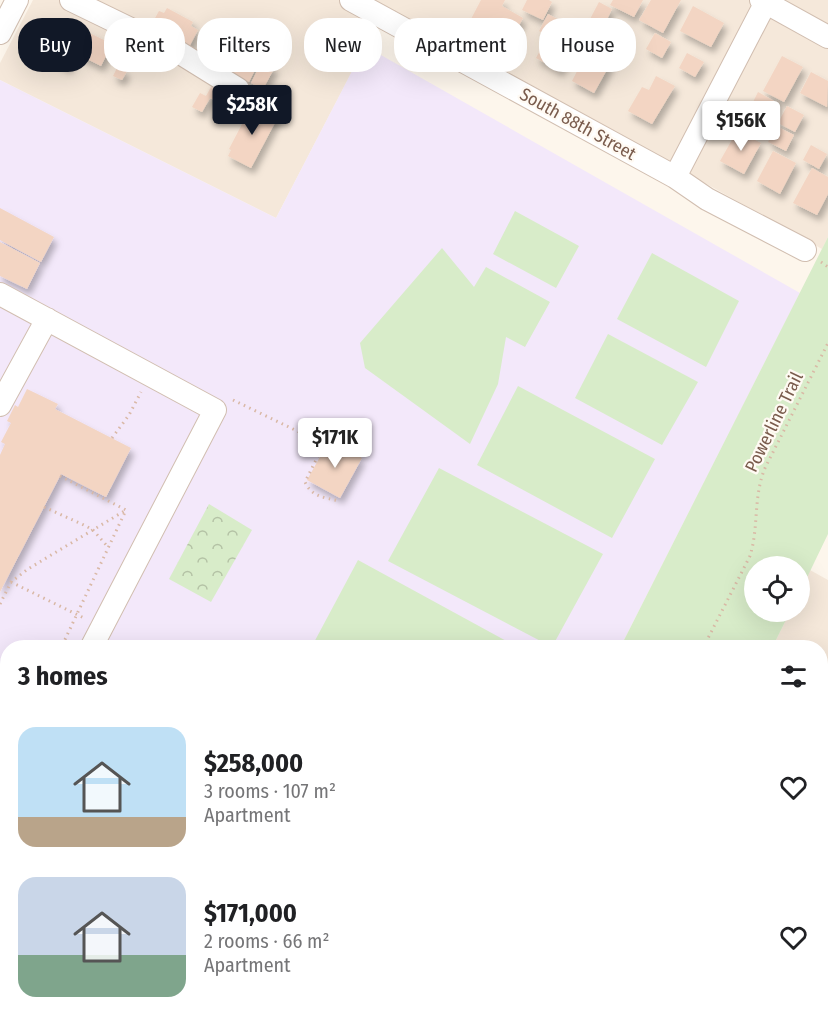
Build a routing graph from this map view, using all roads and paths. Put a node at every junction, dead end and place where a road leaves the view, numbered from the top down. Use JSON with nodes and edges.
{"nodes":[{"id":1,"x":17,"y":0,"type":"edge"},
{"id":2,"x":71,"y":0,"type":"edge"},
{"id":3,"x":351,"y":0,"type":"edge"},
{"id":4,"x":765,"y":1,"type":"edge"},
{"id":5,"x":0,"y":33,"type":"edge"},
{"id":6,"x":828,"y":37,"type":"edge"},
{"id":7,"x":238,"y":89,"type":"dead end"},
{"id":8,"x":675,"y":177,"type":"junction"},
{"id":9,"x":805,"y":250,"type":"dead end"},
{"id":10,"x":0,"y":294,"type":"edge"},
{"id":11,"x":47,"y":319,"type":"junction"},
{"id":12,"x":828,"y":343,"type":"edge"},
{"id":13,"x":150,"y":375,"type":"junction"},
{"id":14,"x":223,"y":395,"type":"dead end"},
{"id":15,"x":0,"y":405,"type":"edge"},
{"id":16,"x":112,"y":438,"type":"dead end"},
{"id":17,"x":60,"y":476,"type":"dead end"},
{"id":18,"x":339,"y":501,"type":"dead end"},
{"id":19,"x":44,"y":507,"type":"dead end"},
{"id":20,"x":126,"y":510,"type":"junction"},
{"id":21,"x":93,"y":530,"type":"junction"},
{"id":22,"x":108,"y":547,"type":"junction"},
{"id":23,"x":10,"y":582,"type":"junction"},
{"id":24,"x":0,"y":604,"type":"edge"},
{"id":25,"x":77,"y":615,"type":"junction"},
{"id":26,"x":65,"y":640,"type":"edge"},
{"id":27,"x":95,"y":640,"type":"edge"},
{"id":28,"x":707,"y":640,"type":"edge"}],
"edges":[{"from":1,"to":5,"type":"street"},
{"from":2,"to":7,"type":"street"},
{"from":3,"to":8,"type":"street","name":"South 88th Street"},
{"from":4,"to":6,"type":"street"},
{"from":4,"to":8,"type":"street"},
{"from":8,"to":9,"type":"street","name":"South 88th Street"},
{"from":10,"to":11,"type":"street"},
{"from":11,"to":13,"type":"street"},
{"from":11,"to":15,"type":"street"},
{"from":12,"to":28,"type":"path","name":"Powerline Trail"},
{"from":13,"to":16,"type":"path"},
{"from":13,"to":27,"type":"street"},
{"from":14,"to":18,"type":"path"},
{"from":17,"to":20,"type":"path"},
{"from":19,"to":21,"type":"path"},
{"from":20,"to":21,"type":"path"},
{"from":20,"to":22,"type":"path"},
{"from":21,"to":22,"type":"path"},
{"from":21,"to":23,"type":"path"},
{"from":22,"to":25,"type":"path"},
{"from":23,"to":24,"type":"path"},
{"from":23,"to":25,"type":"path"},
{"from":25,"to":26,"type":"path"}]}
